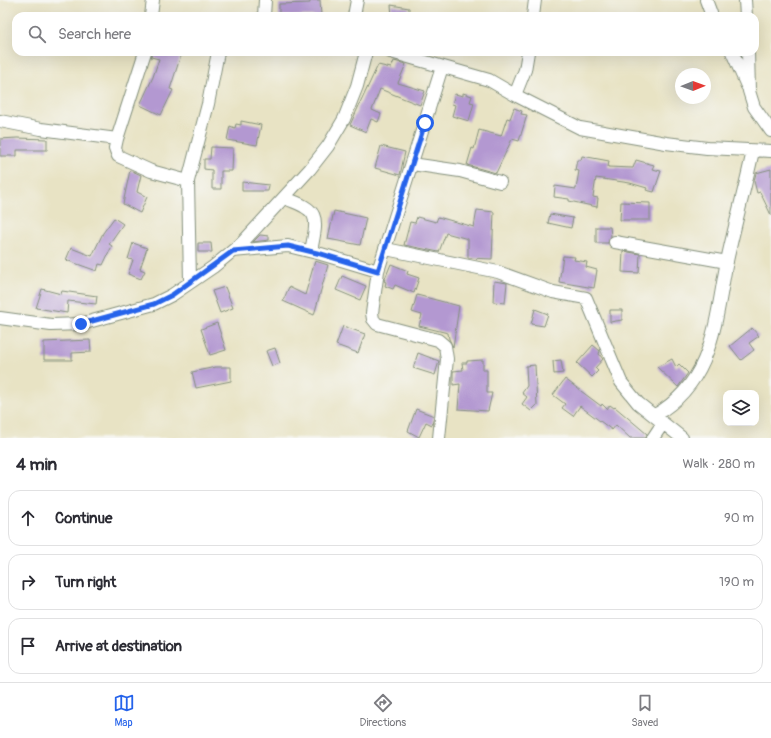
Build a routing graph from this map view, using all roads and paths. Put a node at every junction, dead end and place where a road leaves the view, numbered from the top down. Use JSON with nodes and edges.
{"nodes":[{"id":1,"x":153,"y":0,"type":"edge"},
{"id":2,"x":265,"y":0,"type":"edge"},
{"id":3,"x":357,"y":0,"type":"edge"},
{"id":4,"x":536,"y":0,"type":"edge"},
{"id":5,"x":706,"y":0,"type":"edge"},
{"id":6,"x":745,"y":0,"type":"edge"},
{"id":7,"x":152,"y":12,"type":"edge"},
{"id":8,"x":264,"y":12,"type":"edge"},
{"id":9,"x":355,"y":12,"type":"edge"},
{"id":10,"x":534,"y":12,"type":"edge"},
{"id":11,"x":710,"y":12,"type":"edge"},
{"id":12,"x":746,"y":12,"type":"edge"},
{"id":13,"x":144,"y":56,"type":"edge"},
{"id":14,"x":217,"y":56,"type":"edge"},
{"id":15,"x":365,"y":56,"type":"edge"},
{"id":16,"x":405,"y":56,"type":"edge"},
{"id":17,"x":527,"y":56,"type":"edge"},
{"id":18,"x":734,"y":56,"type":"edge"},
{"id":19,"x":748,"y":56,"type":"edge"},
{"id":20,"x":442,"y":67,"type":"junction"},
{"id":21,"x":749,"y":91,"type":"junction"},
{"id":22,"x":515,"y":95,"type":"junction"},
{"id":23,"x":0,"y":121,"type":"edge"},
{"id":24,"x":771,"y":131,"type":"edge"},
{"id":25,"x":117,"y":139,"type":"junction"},
{"id":26,"x":754,"y":151,"type":"junction"},
{"id":27,"x":771,"y":151,"type":"edge"},
{"id":28,"x":412,"y":164,"type":"junction"},
{"id":29,"x":188,"y":181,"type":"junction"},
{"id":30,"x":500,"y":182,"type":"dead end"},
{"id":31,"x":284,"y":198,"type":"junction"},
{"id":32,"x":615,"y":242,"type":"dead end"},
{"id":33,"x":386,"y":249,"type":"junction"},
{"id":34,"x":233,"y":251,"type":"junction"},
{"id":35,"x":311,"y":251,"type":"junction"},
{"id":36,"x":727,"y":262,"type":"junction"},
{"id":37,"x":378,"y":271,"type":"junction"},
{"id":38,"x":190,"y":281,"type":"junction"},
{"id":39,"x":0,"y":318,"type":"edge"},
{"id":40,"x":659,"y":419,"type":"junction"},
{"id":41,"x":439,"y":438,"type":"edge"},
{"id":42,"x":653,"y":438,"type":"edge"},
{"id":43,"x":682,"y":438,"type":"edge"}],
"edges":[{"from":1,"to":7,"type":"street"},
{"from":2,"to":8,"type":"street"},
{"from":3,"to":9,"type":"street"},
{"from":4,"to":10,"type":"street"},
{"from":5,"to":11,"type":"street"},
{"from":6,"to":12,"type":"street"},
{"from":13,"to":25,"type":"street"},
{"from":14,"to":29,"type":"street"},
{"from":15,"to":31,"type":"street"},
{"from":16,"to":20,"type":"street"},
{"from":17,"to":22,"type":"street"},
{"from":18,"to":21,"type":"street"},
{"from":19,"to":21,"type":"street"},
{"from":20,"to":22,"type":"street"},
{"from":20,"to":28,"type":"street"},
{"from":21,"to":24,"type":"street"},
{"from":22,"to":26,"type":"street"},
{"from":23,"to":25,"type":"street"},
{"from":25,"to":29,"type":"street"},
{"from":26,"to":27,"type":"street"},
{"from":26,"to":36,"type":"street"},
{"from":28,"to":30,"type":"street"},
{"from":28,"to":33,"type":"street"},
{"from":29,"to":38,"type":"street"},
{"from":31,"to":34,"type":"street"},
{"from":31,"to":35,"type":"street"},
{"from":32,"to":36,"type":"street"},
{"from":33,"to":37,"type":"street"},
{"from":33,"to":40,"type":"street"},
{"from":34,"to":35,"type":"street"},
{"from":34,"to":38,"type":"street"},
{"from":35,"to":37,"type":"street"},
{"from":36,"to":40,"type":"street"},
{"from":37,"to":41,"type":"street"},
{"from":38,"to":39,"type":"street"},
{"from":40,"to":42,"type":"street"},
{"from":40,"to":43,"type":"street"}]}
